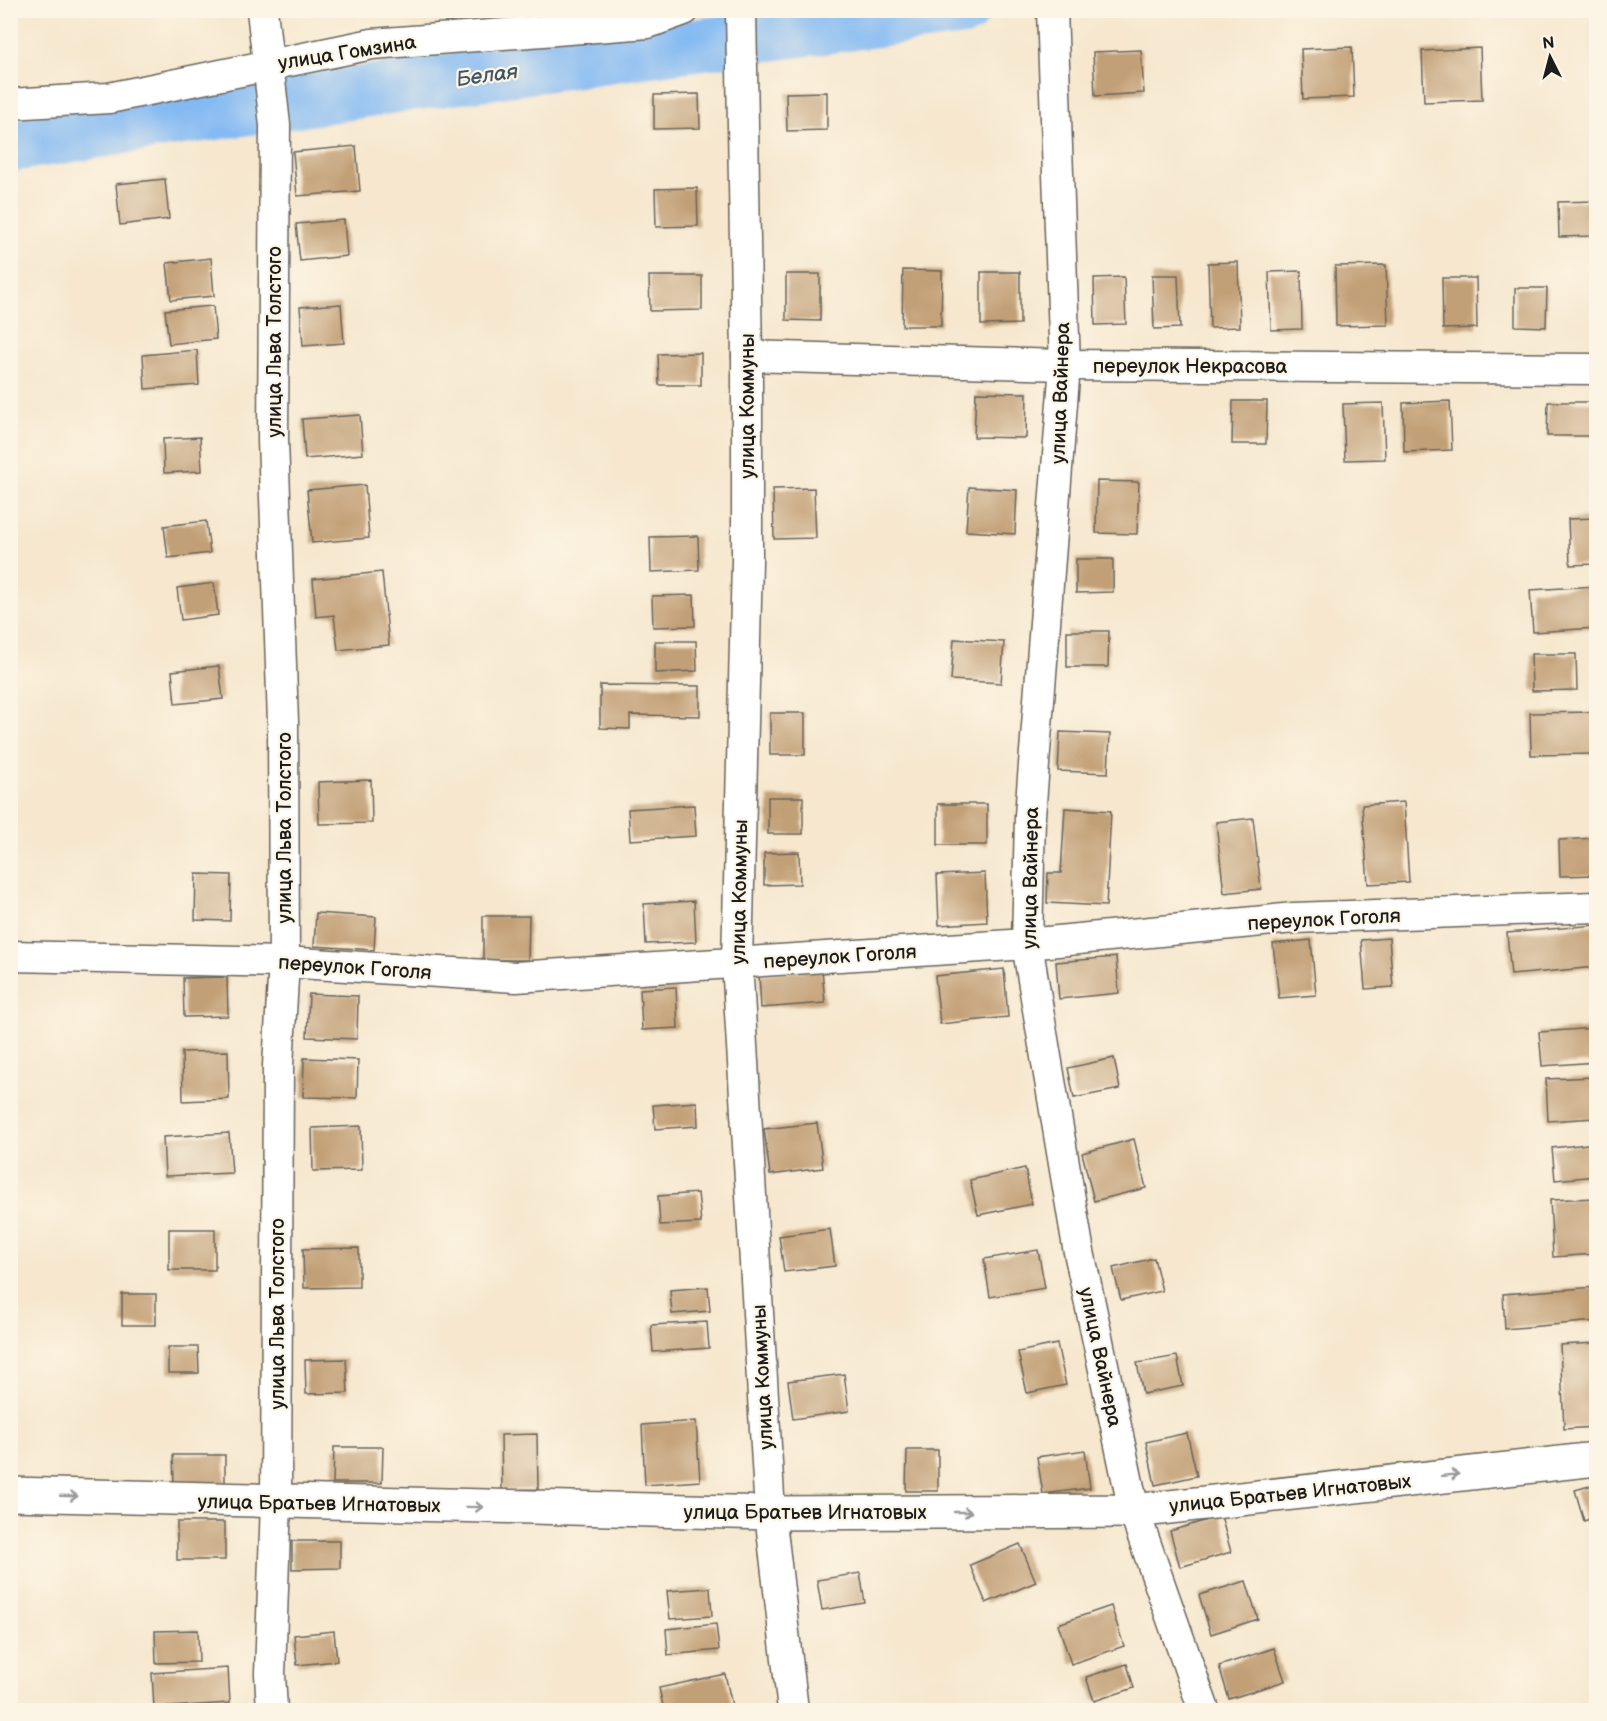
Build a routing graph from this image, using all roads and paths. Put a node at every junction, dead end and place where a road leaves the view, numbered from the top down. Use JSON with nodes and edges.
{"nodes":[{"id":1,"x":262,"y":10,"type":"edge"},
{"id":2,"x":684,"y":10,"type":"edge"},
{"id":3,"x":741,"y":10,"type":"edge"},
{"id":4,"x":1053,"y":17,"type":"edge"},
{"id":5,"x":269,"y":63,"type":"junction"},
{"id":6,"x":10,"y":104,"type":"edge"},
{"id":7,"x":747,"y":356,"type":"junction"},
{"id":8,"x":1065,"y":365,"type":"junction"},
{"id":9,"x":1596,"y":369,"type":"edge"},
{"id":10,"x":1596,"y":907,"type":"edge"},
{"id":11,"x":1027,"y":944,"type":"junction"},
{"id":12,"x":10,"y":956,"type":"edge"},
{"id":13,"x":284,"y":962,"type":"junction"},
{"id":14,"x":737,"y":962,"type":"junction"},
{"id":15,"x":1596,"y":1459,"type":"edge"},
{"id":16,"x":10,"y":1494,"type":"edge"},
{"id":17,"x":276,"y":1502,"type":"junction"},
{"id":18,"x":1134,"y":1511,"type":"junction"},
{"id":19,"x":770,"y":1513,"type":"junction"},
{"id":20,"x":272,"y":1710,"type":"edge"},
{"id":21,"x":793,"y":1710,"type":"edge"},
{"id":22,"x":1204,"y":1710,"type":"edge"}],
"edges":[{"from":1,"to":5,"type":"street"},
{"from":2,"to":5,"type":"street","name":"улица Гомзина"},
{"from":3,"to":7,"type":"street","name":"улица Коммуны"},
{"from":4,"to":8,"type":"street","name":"улица Вайнера"},
{"from":5,"to":6,"type":"street","name":"улица Гомзина"},
{"from":5,"to":13,"type":"street","name":"улица Льва Толстого"},
{"from":7,"to":8,"type":"street","name":"переулок Некрасова"},
{"from":7,"to":14,"type":"street","name":"улица Коммуны"},
{"from":8,"to":9,"type":"street","name":"переулок Некрасова"},
{"from":8,"to":11,"type":"street","name":"улица Вайнера"},
{"from":10,"to":11,"type":"street","name":"переулок Гоголя"},
{"from":11,"to":14,"type":"street","name":"переулок Гоголя"},
{"from":11,"to":18,"type":"street","name":"улица Вайнера"},
{"from":12,"to":13,"type":"street","name":"переулок Гоголя"},
{"from":13,"to":14,"type":"street","name":"переулок Гоголя"},
{"from":13,"to":17,"type":"street","name":"улица Льва Толстого"},
{"from":14,"to":19,"type":"street","name":"улица Коммуны"},
{"from":18,"to":15,"type":"street","name":"улица Братьев Игнатовых","one_way":true},
{"from":16,"to":17,"type":"street","name":"улица Братьев Игнатовых","one_way":true},
{"from":17,"to":19,"type":"street","name":"улица Братьев Игнатовых","one_way":true},
{"from":17,"to":20,"type":"street","name":"улица Льва Толстого"},
{"from":19,"to":18,"type":"street","name":"улица Братьев Игнатовых","one_way":true},
{"from":18,"to":22,"type":"street","name":"улица Вайнера"},
{"from":19,"to":21,"type":"street","name":"улица Коммуны"}]}
